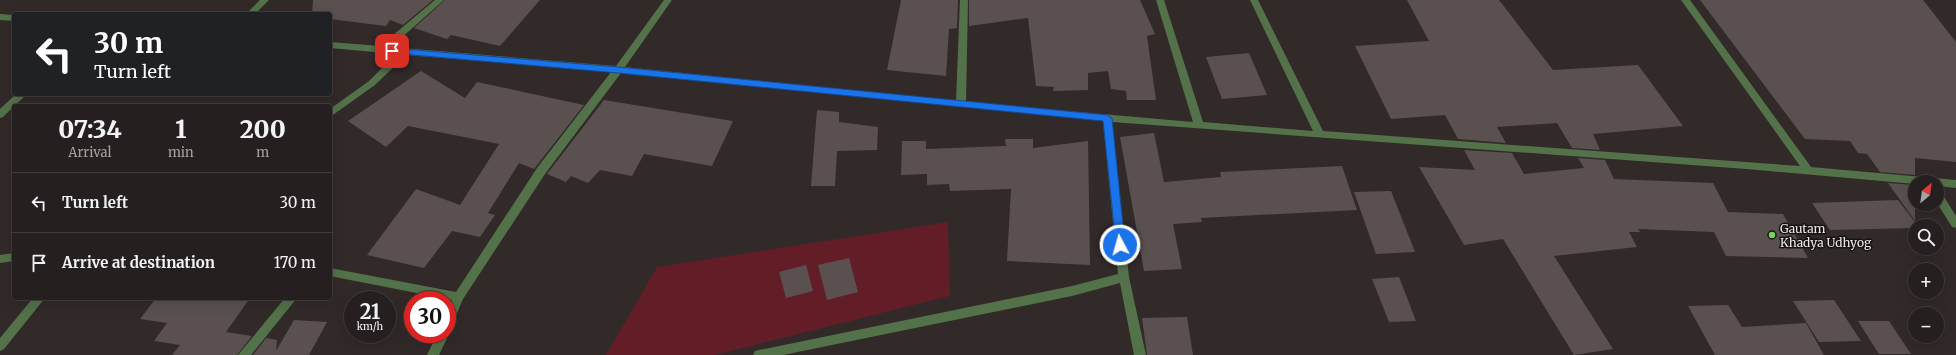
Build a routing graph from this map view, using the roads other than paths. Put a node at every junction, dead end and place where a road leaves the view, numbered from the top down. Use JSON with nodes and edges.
{"nodes":[{"id":1,"x":265,"y":0,"type":"edge"},
{"id":2,"x":440,"y":0,"type":"edge"},
{"id":3,"x":668,"y":0,"type":"edge"},
{"id":4,"x":964,"y":0,"type":"edge"},
{"id":5,"x":1160,"y":0,"type":"edge"},
{"id":6,"x":1254,"y":0,"type":"edge"},
{"id":7,"x":1685,"y":0,"type":"edge"},
{"id":8,"x":252,"y":12,"type":"edge"},
{"id":9,"x":0,"y":17,"type":"edge"},
{"id":10,"x":12,"y":18,"type":"edge"},
{"id":11,"x":332,"y":45,"type":"edge"},
{"id":12,"x":382,"y":50,"type":"junction"},
{"id":13,"x":403,"y":52,"type":"junction"},
{"id":14,"x":618,"y":70,"type":"junction"},
{"id":15,"x":20,"y":96,"type":"edge"},
{"id":16,"x":961,"y":105,"type":"junction"},
{"id":17,"x":332,"y":113,"type":"edge"},
{"id":18,"x":0,"y":115,"type":"edge"},
{"id":19,"x":1107,"y":118,"type":"junction"},
{"id":20,"x":1199,"y":126,"type":"junction"},
{"id":21,"x":1320,"y":135,"type":"junction"},
{"id":22,"x":1807,"y":169,"type":"junction"},
{"id":23,"x":1908,"y":180,"type":"edge"},
{"id":24,"x":1944,"y":183,"type":"edge"},
{"id":25,"x":1956,"y":184,"type":"edge"},
{"id":26,"x":1944,"y":206,"type":"edge"},
{"id":27,"x":1956,"y":224,"type":"edge"},
{"id":28,"x":12,"y":257,"type":"edge"},
{"id":29,"x":0,"y":259,"type":"edge"},
{"id":30,"x":332,"y":272,"type":"edge"},
{"id":31,"x":1124,"y":277,"type":"junction"},
{"id":32,"x":459,"y":297,"type":"junction"},
{"id":33,"x":38,"y":300,"type":"edge"},
{"id":34,"x":290,"y":300,"type":"edge"},
{"id":35,"x":456,"y":304,"type":"edge"},
{"id":36,"x":439,"y":343,"type":"edge"},
{"id":37,"x":0,"y":346,"type":"edge"},
{"id":38,"x":244,"y":355,"type":"edge"},
{"id":39,"x":433,"y":355,"type":"edge"},
{"id":40,"x":759,"y":355,"type":"edge"},
{"id":41,"x":1140,"y":355,"type":"edge"}],
"edges":[{"from":1,"to":8,"type":"street"},
{"from":2,"to":12,"type":"street"},
{"from":3,"to":14,"type":"street"},
{"from":4,"to":16,"type":"street"},
{"from":5,"to":20,"type":"street"},
{"from":6,"to":21,"type":"street"},
{"from":7,"to":22,"type":"street"},
{"from":9,"to":10,"type":"street"},
{"from":11,"to":12,"type":"street"},
{"from":12,"to":13,"type":"street"},
{"from":13,"to":14,"type":"street"},
{"from":13,"to":17,"type":"street"},
{"from":14,"to":16,"type":"street"},
{"from":14,"to":32,"type":"street"},
{"from":15,"to":18,"type":"street"},
{"from":16,"to":19,"type":"street"},
{"from":19,"to":20,"type":"street"},
{"from":19,"to":31,"type":"street"},
{"from":20,"to":21,"type":"street"},
{"from":21,"to":22,"type":"street"},
{"from":22,"to":23,"type":"street"},
{"from":24,"to":25,"type":"street"},
{"from":26,"to":27,"type":"street"},
{"from":28,"to":29,"type":"street"},
{"from":30,"to":32,"type":"street"},
{"from":31,"to":40,"type":"street"},
{"from":31,"to":41,"type":"street"},
{"from":32,"to":35,"type":"street"},
{"from":33,"to":37,"type":"street"},
{"from":34,"to":38,"type":"street"},
{"from":36,"to":39,"type":"street"}]}
